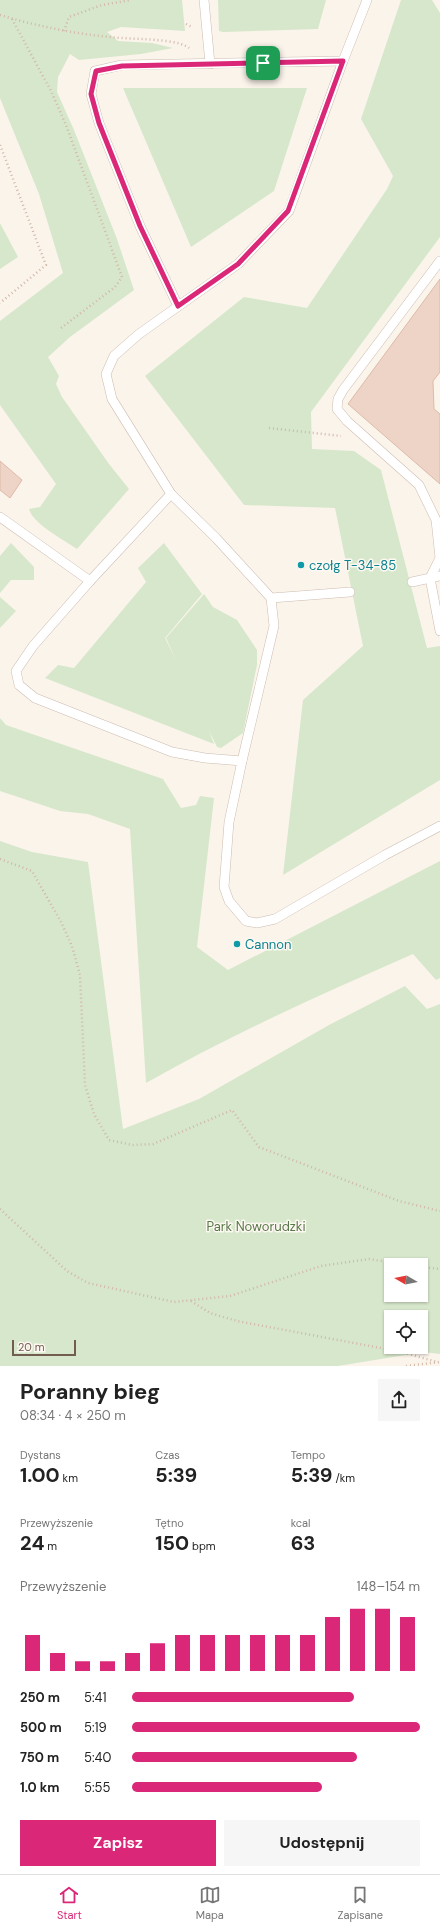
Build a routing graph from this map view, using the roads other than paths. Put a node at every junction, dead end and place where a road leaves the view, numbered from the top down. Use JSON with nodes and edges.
{"nodes":[{"id":1,"x":204,"y":0,"type":"edge"},
{"id":2,"x":367,"y":0,"type":"edge"},
{"id":3,"x":343,"y":61,"type":"junction"},
{"id":4,"x":210,"y":64,"type":"junction"},
{"id":5,"x":440,"y":261,"type":"edge"},
{"id":6,"x":178,"y":306,"type":"junction"},
{"id":7,"x":171,"y":494,"type":"junction"},
{"id":8,"x":0,"y":517,"type":"edge"},
{"id":9,"x":440,"y":576,"type":"edge"},
{"id":10,"x":430,"y":578,"type":"junction"},
{"id":11,"x":90,"y":581,"type":"junction"},
{"id":12,"x":412,"y":582,"type":"dead end"},
{"id":13,"x":350,"y":592,"type":"dead end"},
{"id":14,"x":271,"y":598,"type":"junction"},
{"id":15,"x":440,"y":631,"type":"edge"},
{"id":16,"x":242,"y":761,"type":"junction"},
{"id":17,"x":440,"y":826,"type":"edge"}],
"edges":[{"from":1,"to":4,"type":"lane"},
{"from":2,"to":3,"type":"lane"},
{"from":3,"to":4,"type":"lane"},
{"from":3,"to":6,"type":"lane"},
{"from":4,"to":6,"type":"lane"},
{"from":5,"to":10,"type":"lane"},
{"from":6,"to":7,"type":"lane"},
{"from":7,"to":11,"type":"lane"},
{"from":7,"to":14,"type":"lane"},
{"from":8,"to":11,"type":"lane"},
{"from":9,"to":10,"type":"lane"},
{"from":10,"to":12,"type":"lane"},
{"from":10,"to":15,"type":"lane"},
{"from":11,"to":16,"type":"lane"},
{"from":13,"to":14,"type":"lane"},
{"from":14,"to":16,"type":"lane"},
{"from":16,"to":17,"type":"lane"}]}
